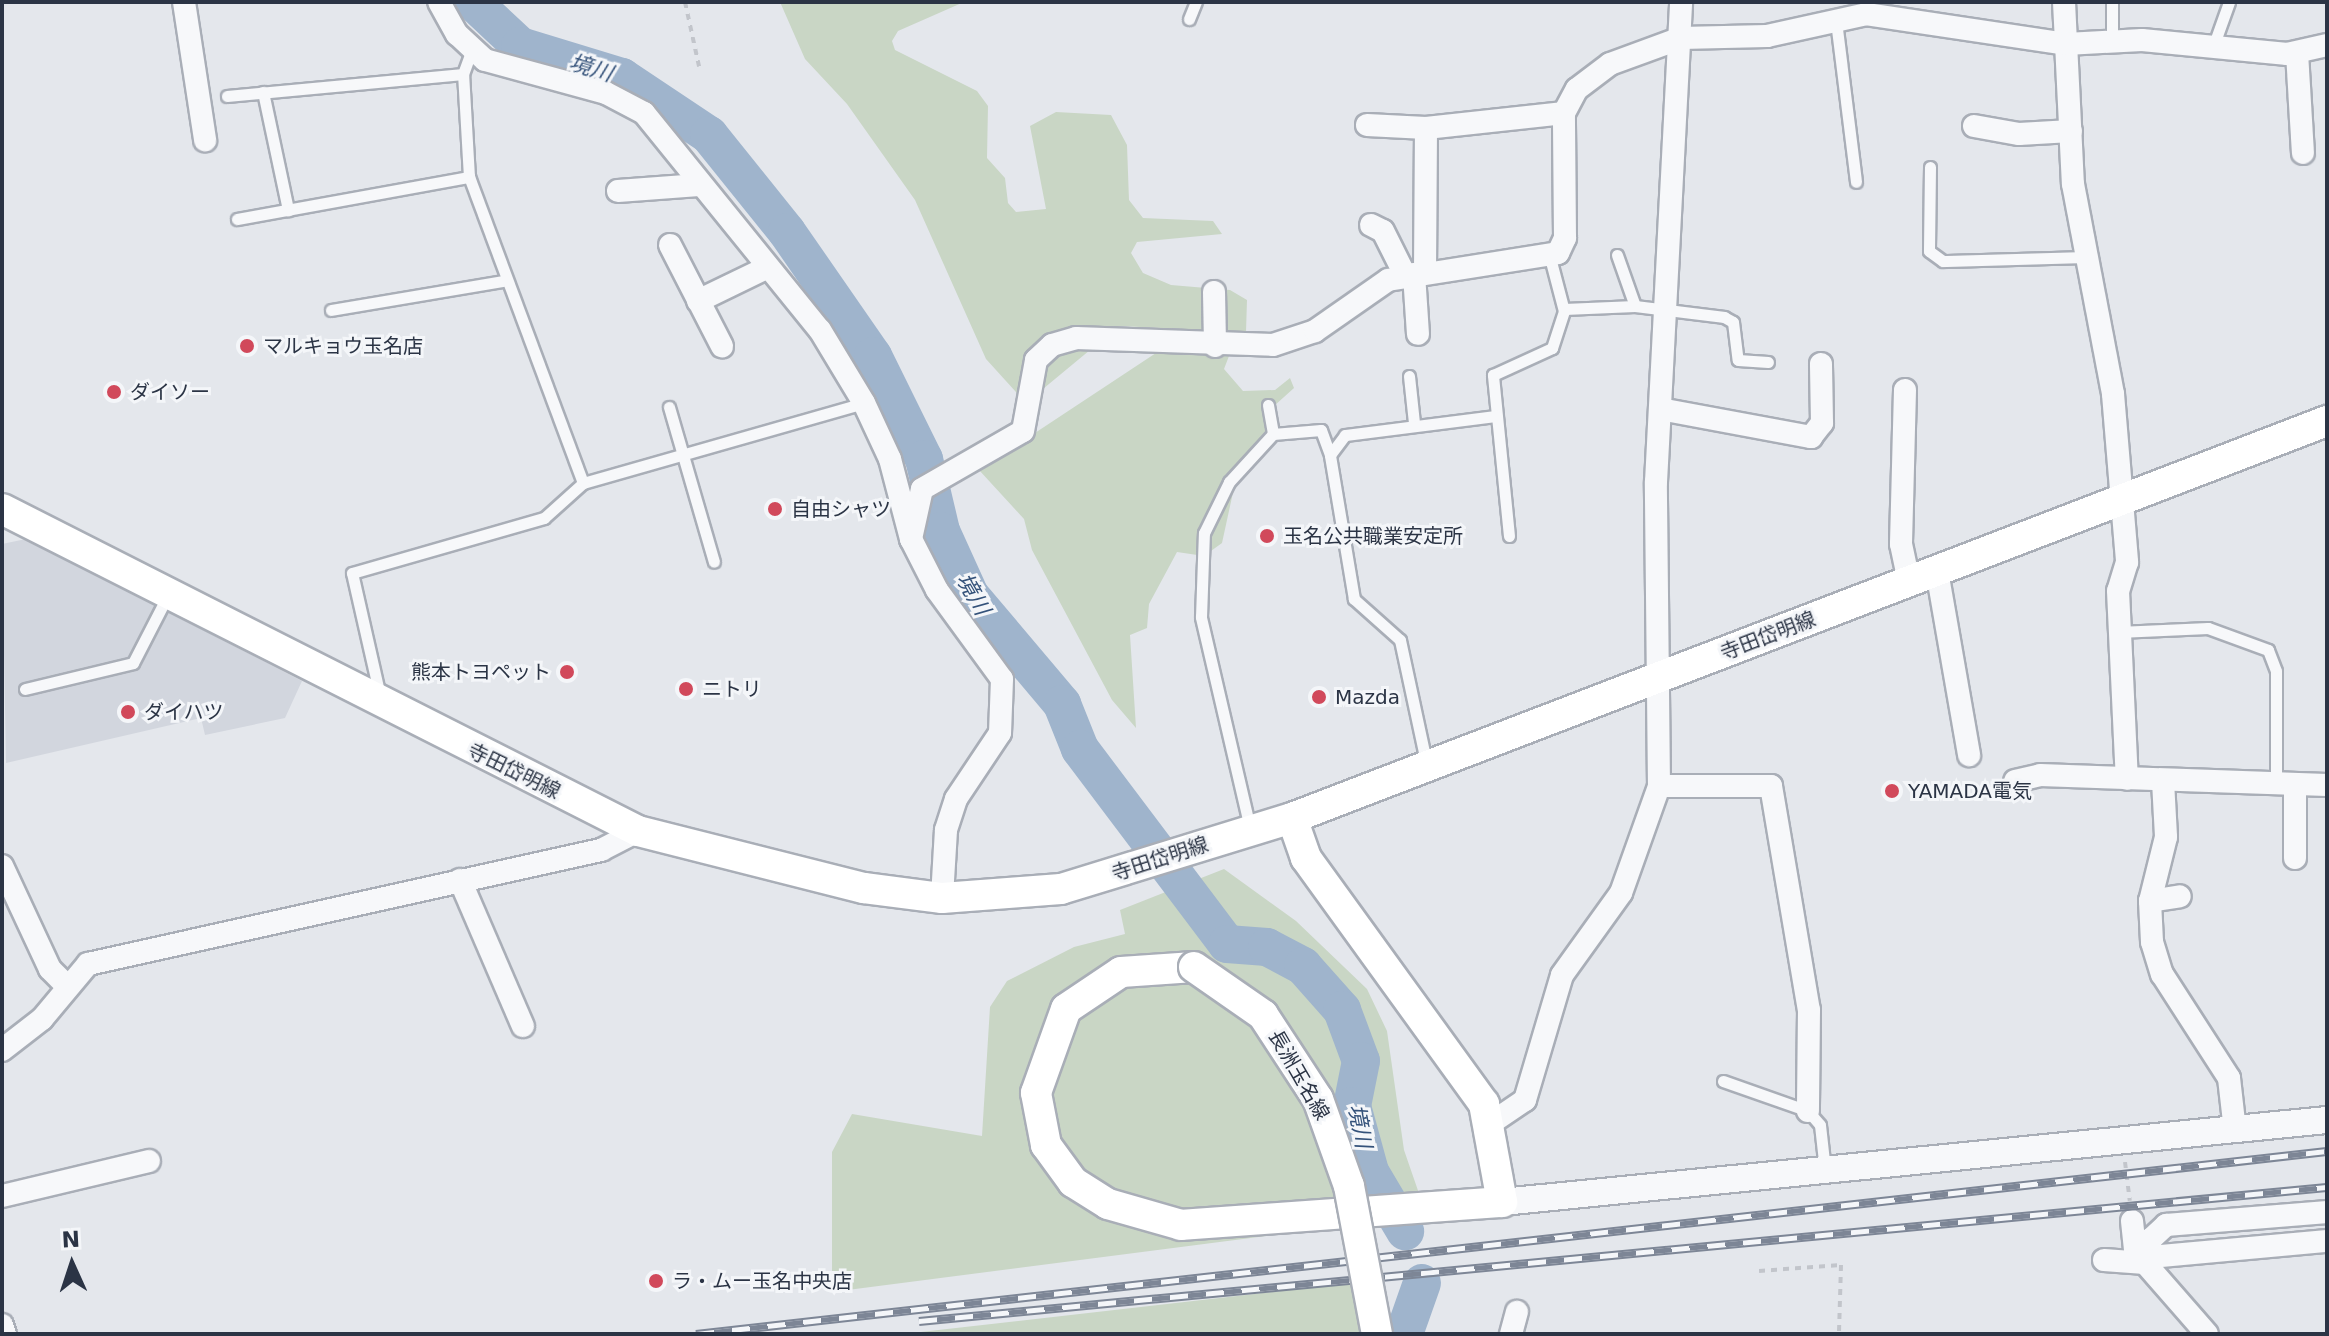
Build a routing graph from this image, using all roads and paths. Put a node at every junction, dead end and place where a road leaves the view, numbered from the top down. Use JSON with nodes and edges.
{"nodes":[{"id":1,"x":184,"y":2,"type":"edge"},
{"id":2,"x":439,"y":2,"type":"edge"},
{"id":3,"x":685,"y":2,"type":"edge"},
{"id":4,"x":1196,"y":2,"type":"edge"},
{"id":5,"x":1681,"y":2,"type":"edge"},
{"id":6,"x":2064,"y":2,"type":"edge"},
{"id":7,"x":2112,"y":2,"type":"edge"},
{"id":8,"x":2229,"y":2,"type":"edge"},
{"id":9,"x":1189,"y":19,"type":"dead end"},
{"id":10,"x":1836,"y":21,"type":"junction"},
{"id":11,"x":1681,"y":38,"type":"junction"},
{"id":12,"x":2112,"y":42,"type":"junction"},
{"id":13,"x":2066,"y":44,"type":"junction"},
{"id":14,"x":2327,"y":45,"type":"edge"},
{"id":15,"x":2213,"y":47,"type":"junction"},
{"id":16,"x":471,"y":52,"type":"junction"},
{"id":17,"x":2297,"y":53,"type":"junction"},
{"id":18,"x":699,"y":66,"type":"dead end"},
{"id":19,"x":463,"y":74,"type":"junction"},
{"id":20,"x":263,"y":92,"type":"junction"},
{"id":21,"x":227,"y":96,"type":"dead end"},
{"id":22,"x":1564,"y":113,"type":"junction"},
{"id":23,"x":1367,"y":125,"type":"dead end"},
{"id":24,"x":1974,"y":126,"type":"dead end"},
{"id":25,"x":1426,"y":128,"type":"junction"},
{"id":26,"x":2071,"y":131,"type":"junction"},
{"id":27,"x":205,"y":140,"type":"dead end"},
{"id":28,"x":2303,"y":153,"type":"dead end"},
{"id":29,"x":1930,"y":167,"type":"dead end"},
{"id":30,"x":469,"y":177,"type":"junction"},
{"id":31,"x":1856,"y":182,"type":"dead end"},
{"id":32,"x":699,"y":185,"type":"junction"},
{"id":33,"x":618,"y":191,"type":"dead end"},
{"id":34,"x":288,"y":210,"type":"junction"},
{"id":35,"x":237,"y":219,"type":"dead end"},
{"id":36,"x":1371,"y":225,"type":"dead end"},
{"id":37,"x":670,"y":245,"type":"dead end"},
{"id":38,"x":1549,"y":254,"type":"junction"},
{"id":39,"x":1617,"y":255,"type":"dead end"},
{"id":40,"x":2090,"y":257,"type":"junction"},
{"id":41,"x":766,"y":268,"type":"junction"},
{"id":42,"x":1415,"y":274,"type":"junction"},
{"id":43,"x":503,"y":281,"type":"junction"},
{"id":44,"x":1214,"y":292,"type":"dead end"},
{"id":45,"x":698,"y":301,"type":"junction"},
{"id":46,"x":1635,"y":306,"type":"junction"},
{"id":47,"x":1564,"y":309,"type":"junction"},
{"id":48,"x":331,"y":310,"type":"dead end"},
{"id":49,"x":1667,"y":315,"type":"junction"},
{"id":50,"x":1418,"y":334,"type":"dead end"},
{"id":51,"x":722,"y":346,"type":"dead end"},
{"id":52,"x":1215,"y":346,"type":"junction"},
{"id":53,"x":1768,"y":362,"type":"dead end"},
{"id":54,"x":1821,"y":364,"type":"dead end"},
{"id":55,"x":1409,"y":376,"type":"dead end"},
{"id":56,"x":1905,"y":390,"type":"dead end"},
{"id":57,"x":864,"y":403,"type":"junction"},
{"id":58,"x":1268,"y":405,"type":"dead end"},
{"id":59,"x":669,"y":407,"type":"dead end"},
{"id":60,"x":1660,"y":409,"type":"junction"},
{"id":61,"x":1496,"y":416,"type":"junction"},
{"id":62,"x":2327,"y":421,"type":"edge"},
{"id":63,"x":1414,"y":423,"type":"junction"},
{"id":64,"x":1273,"y":434,"type":"junction"},
{"id":65,"x":683,"y":454,"type":"junction"},
{"id":66,"x":1330,"y":455,"type":"junction"},
{"id":67,"x":583,"y":483,"type":"junction"},
{"id":68,"x":2121,"y":499,"type":"junction"},
{"id":69,"x":2,"y":509,"type":"edge"},
{"id":70,"x":1509,"y":536,"type":"dead end"},
{"id":71,"x":911,"y":539,"type":"junction"},
{"id":72,"x":714,"y":562,"type":"dead end"},
{"id":73,"x":1923,"y":576,"type":"junction"},
{"id":74,"x":169,"y":593,"type":"junction"},
{"id":75,"x":2118,"y":632,"type":"junction"},
{"id":76,"x":1659,"y":679,"type":"junction"},
{"id":77,"x":25,"y":689,"type":"dead end"},
{"id":78,"x":377,"y":704,"type":"junction"},
{"id":79,"x":1969,"y":755,"type":"dead end"},
{"id":80,"x":1428,"y":767,"type":"junction"},
{"id":81,"x":2127,"y":779,"type":"junction"},
{"id":82,"x":2015,"y":781,"type":"dead end"},
{"id":83,"x":2163,"y":781,"type":"junction"},
{"id":84,"x":2286,"y":784,"type":"junction"},
{"id":85,"x":2327,"y":785,"type":"edge"},
{"id":86,"x":1659,"y":786,"type":"junction"},
{"id":87,"x":1292,"y":818,"type":"junction"},
{"id":88,"x":1250,"y":829,"type":"junction"},
{"id":89,"x":638,"y":831,"type":"junction"},
{"id":90,"x":2295,"y":858,"type":"dead end"},
{"id":91,"x":2,"y":866,"type":"edge"},
{"id":92,"x":460,"y":880,"type":"junction"},
{"id":93,"x":2180,"y":896,"type":"dead end"},
{"id":94,"x":942,"y":898,"type":"junction"},
{"id":95,"x":2150,"y":901,"type":"junction"},
{"id":96,"x":65,"y":984,"type":"junction"},
{"id":97,"x":523,"y":1026,"type":"dead end"},
{"id":98,"x":2,"y":1050,"type":"edge"},
{"id":99,"x":1723,"y":1081,"type":"dead end"},
{"id":100,"x":1808,"y":1111,"type":"junction"},
{"id":101,"x":2327,"y":1120,"type":"edge"},
{"id":102,"x":1491,"y":1123,"type":"junction"},
{"id":103,"x":2235,"y":1131,"type":"junction"},
{"id":104,"x":2124,"y":1144,"type":"junction"},
{"id":105,"x":149,"y":1161,"type":"dead end"},
{"id":106,"x":1825,"y":1174,"type":"junction"},
{"id":107,"x":2,"y":1196,"type":"edge"},
{"id":108,"x":1502,"y":1202,"type":"junction"},
{"id":109,"x":2327,"y":1212,"type":"edge"},
{"id":110,"x":2132,"y":1221,"type":"joint"},
{"id":111,"x":2327,"y":1241,"type":"edge"},
{"id":112,"x":2144,"y":1259,"type":"junction"},
{"id":113,"x":2104,"y":1260,"type":"dead end"},
{"id":114,"x":1759,"y":1271,"type":"dead end"},
{"id":115,"x":2,"y":1325,"type":"edge"},
{"id":116,"x":5,"y":1334,"type":"edge"},
{"id":117,"x":1377,"y":1334,"type":"edge"},
{"id":118,"x":1839,"y":1334,"type":"edge"},
{"id":119,"x":2207,"y":1334,"type":"edge"}],
"edges":[{"from":1,"to":27,"type":"street"},
{"from":2,"to":16,"type":"street"},
{"from":3,"to":18,"type":"path"},
{"from":4,"to":9,"type":"lane"},
{"from":5,"to":11,"type":"street"},
{"from":6,"to":13,"type":"street"},
{"from":7,"to":12,"type":"lane"},
{"from":8,"to":15,"type":"lane"},
{"from":10,"to":11,"type":"street"},
{"from":10,"to":13,"type":"street"},
{"from":10,"to":31,"type":"lane"},
{"from":11,"to":22,"type":"street"},
{"from":11,"to":49,"type":"street"},
{"from":12,"to":13,"type":"street"},
{"from":12,"to":15,"type":"street"},
{"from":13,"to":26,"type":"street"},
{"from":14,"to":17,"type":"street"},
{"from":15,"to":17,"type":"street"},
{"from":16,"to":19,"type":"lane"},
{"from":16,"to":32,"type":"street"},
{"from":17,"to":28,"type":"street"},
{"from":19,"to":20,"type":"lane"},
{"from":19,"to":30,"type":"lane"},
{"from":20,"to":21,"type":"lane"},
{"from":20,"to":34,"type":"lane"},
{"from":22,"to":25,"type":"street"},
{"from":22,"to":38,"type":"street"},
{"from":23,"to":25,"type":"street"},
{"from":24,"to":26,"type":"street"},
{"from":25,"to":42,"type":"street"},
{"from":26,"to":40,"type":"street"},
{"from":29,"to":40,"type":"lane"},
{"from":30,"to":34,"type":"lane"},
{"from":30,"to":43,"type":"lane"},
{"from":32,"to":33,"type":"street"},
{"from":32,"to":41,"type":"street"},
{"from":34,"to":35,"type":"lane"},
{"from":36,"to":42,"type":"street"},
{"from":37,"to":45,"type":"street"},
{"from":38,"to":42,"type":"street"},
{"from":38,"to":47,"type":"lane"},
{"from":39,"to":46,"type":"lane"},
{"from":40,"to":68,"type":"street"},
{"from":41,"to":45,"type":"street"},
{"from":41,"to":57,"type":"street"},
{"from":42,"to":50,"type":"street"},
{"from":42,"to":52,"type":"street"},
{"from":43,"to":48,"type":"lane"},
{"from":43,"to":67,"type":"lane"},
{"from":44,"to":52,"type":"street"},
{"from":45,"to":51,"type":"street"},
{"from":46,"to":47,"type":"lane"},
{"from":46,"to":49,"type":"lane"},
{"from":47,"to":61,"type":"lane"},
{"from":49,"to":53,"type":"lane"},
{"from":49,"to":60,"type":"street"},
{"from":52,"to":71,"type":"street"},
{"from":54,"to":60,"type":"street"},
{"from":55,"to":63,"type":"lane"},
{"from":56,"to":73,"type":"street"},
{"from":57,"to":65,"type":"lane"},
{"from":57,"to":71,"type":"street"},
{"from":58,"to":64,"type":"lane"},
{"from":59,"to":65,"type":"lane"},
{"from":60,"to":76,"type":"street"},
{"from":61,"to":63,"type":"lane"},
{"from":61,"to":70,"type":"lane"},
{"from":62,"to":68,"type":"main road","name":"寺田岱明線"},
{"from":63,"to":66,"type":"lane"},
{"from":64,"to":66,"type":"lane"},
{"from":64,"to":88,"type":"lane"},
{"from":65,"to":67,"type":"lane"},
{"from":65,"to":72,"type":"lane"},
{"from":66,"to":80,"type":"lane"},
{"from":67,"to":78,"type":"lane"},
{"from":68,"to":73,"type":"main road","name":"寺田岱明線"},
{"from":68,"to":75,"type":"street"},
{"from":69,"to":74,"type":"main road","name":"寺田岱明線"},
{"from":71,"to":94,"type":"street"},
{"from":73,"to":76,"type":"main road","name":"寺田岱明線"},
{"from":73,"to":79,"type":"street"},
{"from":74,"to":77,"type":"lane"},
{"from":74,"to":78,"type":"main road","name":"寺田岱明線"},
{"from":75,"to":81,"type":"street"},
{"from":75,"to":84,"type":"lane"},
{"from":76,"to":80,"type":"main road","name":"寺田岱明線"},
{"from":76,"to":86,"type":"street"},
{"from":78,"to":89,"type":"main road","name":"寺田岱明線"},
{"from":80,"to":87,"type":"main road","name":"寺田岱明線"},
{"from":81,"to":82,"type":"street"},
{"from":81,"to":83,"type":"street"},
{"from":83,"to":84,"type":"street"},
{"from":83,"to":95,"type":"street"},
{"from":84,"to":85,"type":"street"},
{"from":84,"to":90,"type":"street"},
{"from":86,"to":100,"type":"street"},
{"from":86,"to":102,"type":"street"},
{"from":87,"to":88,"type":"main road","name":"寺田岱明線"},
{"from":87,"to":102,"type":"main road"},
{"from":88,"to":94,"type":"main road","name":"寺田岱明線"},
{"from":89,"to":92,"type":"street"},
{"from":89,"to":94,"type":"main road","name":"寺田岱明線"},
{"from":91,"to":96,"type":"street"},
{"from":92,"to":96,"type":"street"},
{"from":92,"to":97,"type":"street"},
{"from":93,"to":95,"type":"street"},
{"from":95,"to":103,"type":"street"},
{"from":96,"to":98,"type":"street"},
{"from":99,"to":100,"type":"lane"},
{"from":100,"to":106,"type":"lane"},
{"from":101,"to":103,"type":"street"},
{"from":102,"to":108,"type":"main road"},
{"from":103,"to":104,"type":"street"},
{"from":104,"to":106,"type":"street"},
{"from":104,"to":110,"type":"path"},
{"from":105,"to":107,"type":"street"},
{"from":106,"to":108,"type":"street"},
{"from":108,"to":117,"type":"main road","name":"長洲玉名線","bridge":true},
{"from":109,"to":112,"type":"street"},
{"from":110,"to":112,"type":"street"},
{"from":111,"to":112,"type":"street"},
{"from":112,"to":113,"type":"street"},
{"from":112,"to":119,"type":"street"},
{"from":114,"to":118,"type":"path"},
{"from":115,"to":116,"type":"street"}]}
